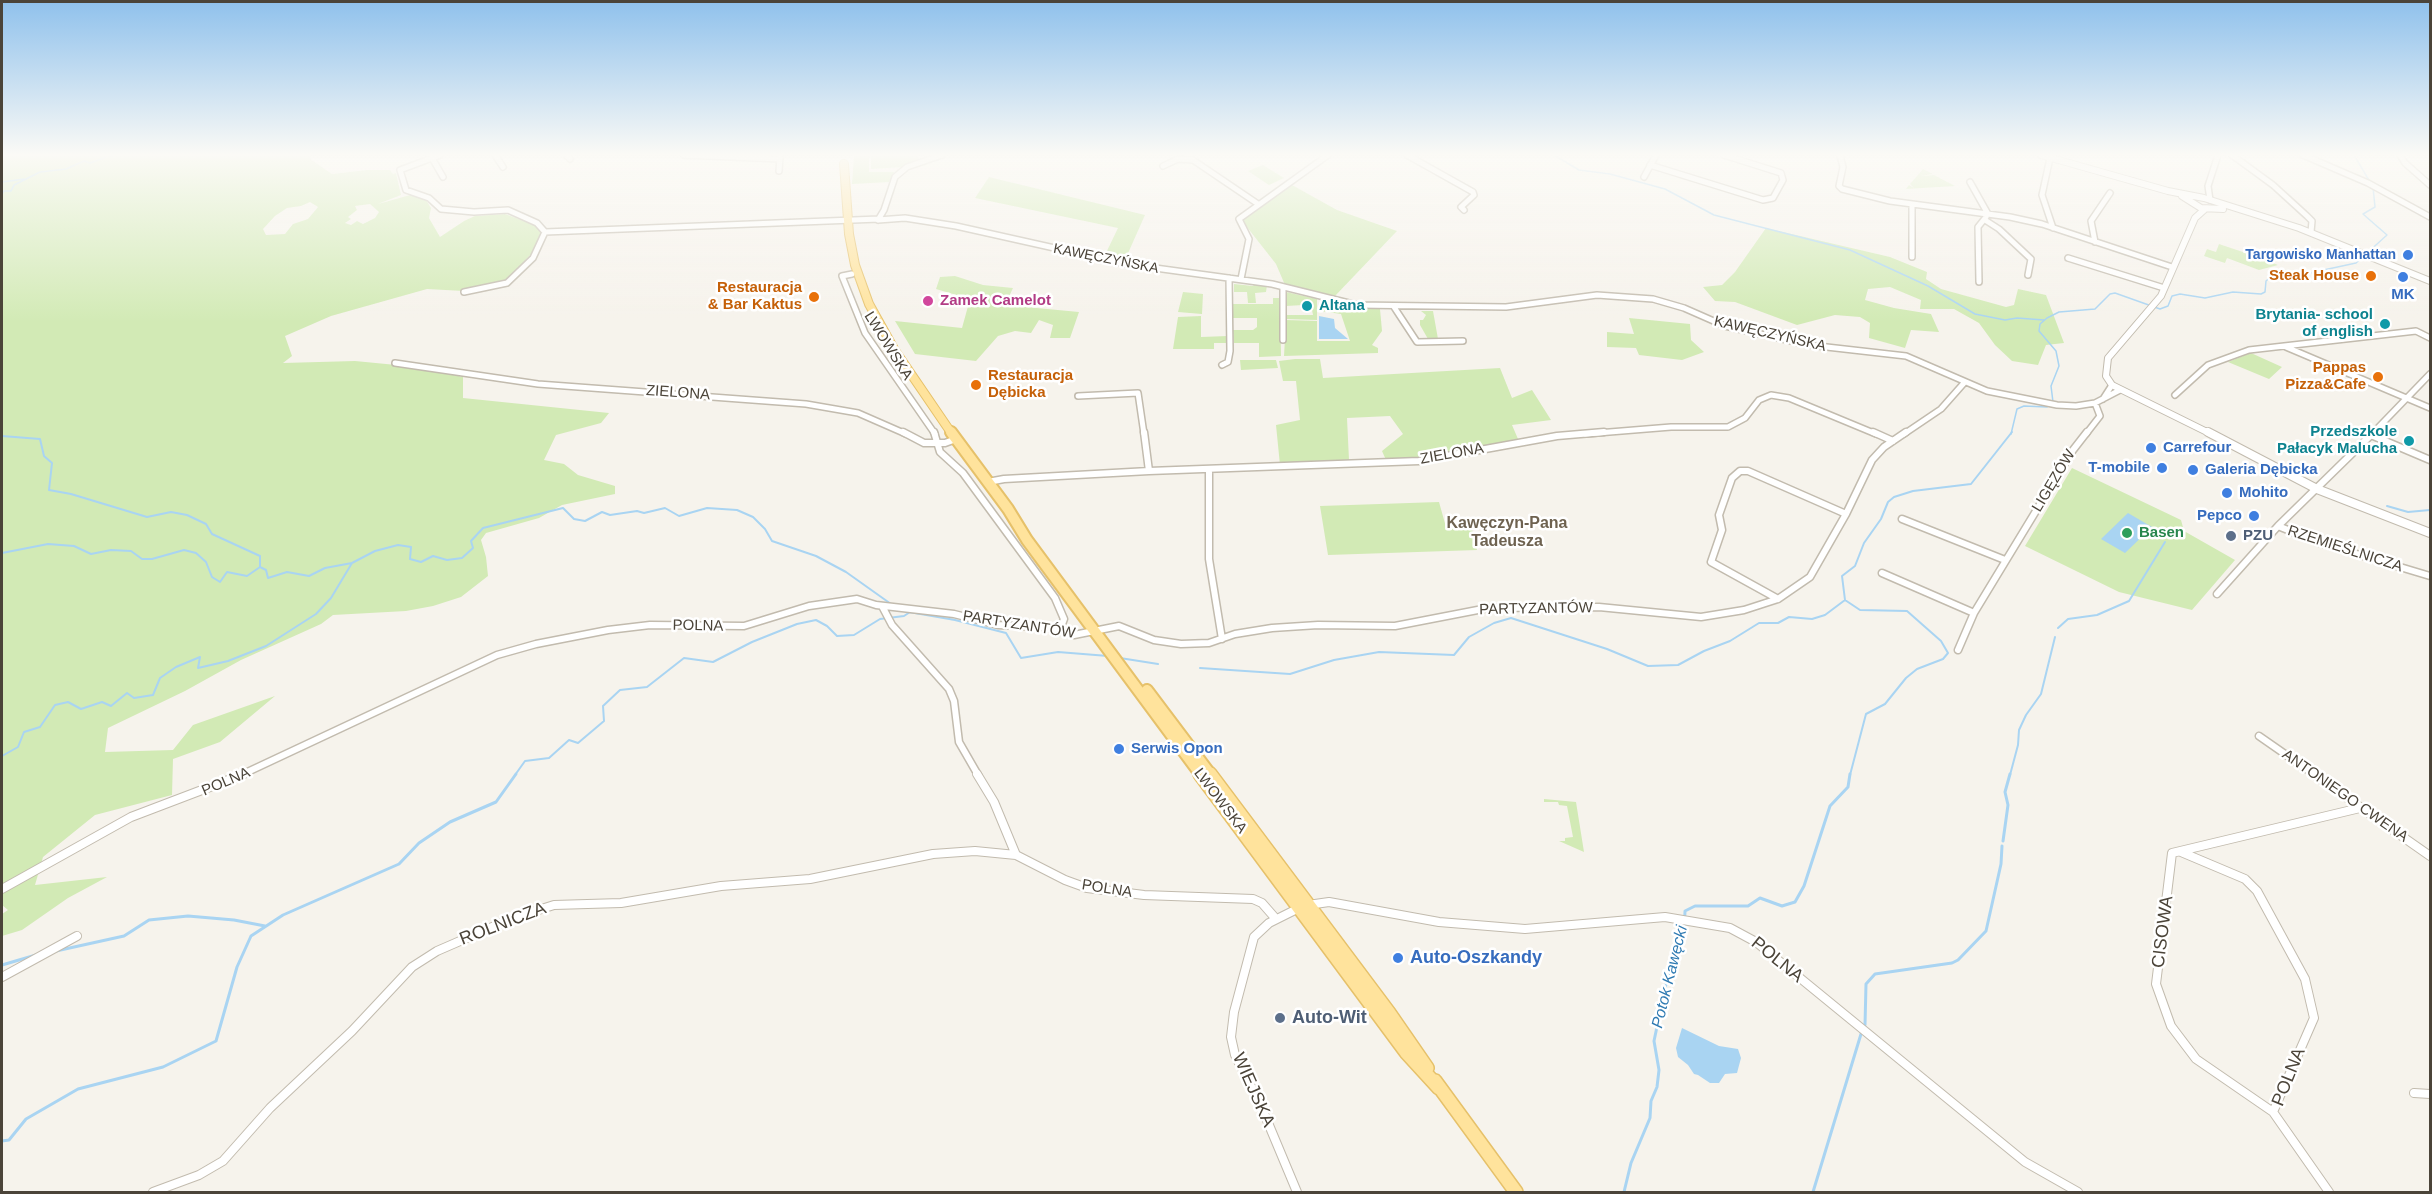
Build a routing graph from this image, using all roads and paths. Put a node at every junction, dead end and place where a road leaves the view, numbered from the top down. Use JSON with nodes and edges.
{"nodes":[{"id":1,"x":460,"y":211,"type":"edge"},
{"id":2,"x":485,"y":211,"type":"edge"},
{"id":3,"x":510,"y":211,"type":"edge"},
{"id":4,"x":845,"y":211,"type":"edge"},
{"id":5,"x":884,"y":211,"type":"edge"},
{"id":6,"x":1250,"y":211,"type":"edge"},
{"id":7,"x":1912,"y":211,"type":"edge"},
{"id":8,"x":1953,"y":211,"type":"edge"},
{"id":9,"x":1984,"y":211,"type":"edge"},
{"id":10,"x":2047,"y":211,"type":"edge"},
{"id":11,"x":2098,"y":211,"type":"edge"},
{"id":12,"x":2195,"y":211,"type":"edge"},
{"id":13,"x":2203,"y":211,"type":"edge"},
{"id":14,"x":2239,"y":211,"type":"edge"},
{"id":15,"x":2301,"y":211,"type":"edge"},
{"id":16,"x":1986,"y":216,"type":"junction"},
{"id":17,"x":2195,"y":218,"type":"junction"},
{"id":18,"x":845,"y":219,"type":"junction"},
{"id":19,"x":878,"y":219,"type":"junction"},
{"id":20,"x":2053,"y":228,"type":"junction"},
{"id":21,"x":545,"y":232,"type":"junction"},
{"id":22,"x":2311,"y":232,"type":"junction"},
{"id":23,"x":2095,"y":242,"type":"junction"},
{"id":24,"x":1912,"y":257,"type":"dead end"},
{"id":25,"x":2068,"y":258,"type":"dead end"},
{"id":26,"x":2172,"y":267,"type":"junction"},
{"id":27,"x":852,"y":274,"type":"junction"},
{"id":28,"x":2028,"y":275,"type":"dead end"},
{"id":29,"x":1229,"y":278,"type":"junction"},
{"id":30,"x":1241,"y":279,"type":"junction"},
{"id":31,"x":2430,"y":281,"type":"edge"},
{"id":32,"x":1979,"y":282,"type":"dead end"},
{"id":33,"x":1283,"y":287,"type":"junction"},
{"id":34,"x":2164,"y":288,"type":"junction"},
{"id":35,"x":464,"y":292,"type":"dead end"},
{"id":36,"x":1394,"y":307,"type":"junction"},
{"id":37,"x":2430,"y":338,"type":"edge"},
{"id":38,"x":1283,"y":340,"type":"dead end"},
{"id":39,"x":1463,"y":341,"type":"dead end"},
{"id":40,"x":2285,"y":346,"type":"junction"},
{"id":41,"x":394,"y":363,"type":"dead end"},
{"id":42,"x":1222,"y":365,"type":"dead end"},
{"id":43,"x":2430,"y":374,"type":"edge"},
{"id":44,"x":1964,"y":383,"type":"junction"},
{"id":45,"x":2112,"y":385,"type":"junction"},
{"id":46,"x":2120,"y":390,"type":"junction"},
{"id":47,"x":2175,"y":394,"type":"dead end"},
{"id":48,"x":1078,"y":396,"type":"dead end"},
{"id":49,"x":2103,"y":399,"type":"junction"},
{"id":50,"x":2407,"y":399,"type":"junction"},
{"id":51,"x":2095,"y":403,"type":"junction"},
{"id":52,"x":2430,"y":408,"type":"edge"},
{"id":53,"x":937,"y":414,"type":"junction"},
{"id":54,"x":2371,"y":435,"type":"junction"},
{"id":55,"x":956,"y":439,"type":"junction"},
{"id":56,"x":1893,"y":441,"type":"junction"},
{"id":57,"x":936,"y":444,"type":"junction"},
{"id":58,"x":2430,"y":460,"type":"edge"},
{"id":59,"x":1209,"y":469,"type":"junction"},
{"id":60,"x":1149,"y":471,"type":"junction"},
{"id":61,"x":988,"y":482,"type":"junction"},
{"id":62,"x":2318,"y":489,"type":"junction"},
{"id":63,"x":1846,"y":514,"type":"junction"},
{"id":64,"x":1902,"y":519,"type":"dead end"},
{"id":65,"x":2278,"y":526,"type":"junction"},
{"id":66,"x":2430,"y":533,"type":"edge"},
{"id":67,"x":2005,"y":560,"type":"junction"},
{"id":68,"x":1882,"y":573,"type":"dead end"},
{"id":69,"x":2430,"y":576,"type":"edge"},
{"id":70,"x":2217,"y":594,"type":"dead end"},
{"id":71,"x":1778,"y":599,"type":"junction"},
{"id":72,"x":882,"y":606,"type":"junction"},
{"id":73,"x":1974,"y":614,"type":"junction"},
{"id":74,"x":1098,"y":630,"type":"junction"},
{"id":75,"x":1059,"y":632,"type":"junction"},
{"id":76,"x":1222,"y":639,"type":"junction"},
{"id":77,"x":1958,"y":650,"type":"dead end"},
{"id":78,"x":2259,"y":736,"type":"dead end"},
{"id":79,"x":2360,"y":808,"type":"junction"},
{"id":80,"x":2179,"y":851,"type":"junction"},
{"id":81,"x":1016,"y":855,"type":"junction"},
{"id":82,"x":2430,"y":856,"type":"edge"},
{"id":83,"x":2,"y":890,"type":"edge"},
{"id":84,"x":1303,"y":906,"type":"junction"},
{"id":85,"x":1276,"y":919,"type":"junction"},
{"id":86,"x":77,"y":936,"type":"dead end"},
{"id":87,"x":2,"y":976,"type":"edge"},
{"id":88,"x":2414,"y":1093,"type":"dead end"},
{"id":89,"x":2430,"y":1094,"type":"edge"},
{"id":90,"x":2273,"y":1112,"type":"junction"},
{"id":91,"x":153,"y":1192,"type":"edge"},
{"id":92,"x":1297,"y":1192,"type":"edge"},
{"id":93,"x":1516,"y":1192,"type":"edge"},
{"id":94,"x":2078,"y":1192,"type":"edge"},
{"id":95,"x":2329,"y":1192,"type":"edge"}],
"edges":[{"from":1,"to":2,"type":"street"},
{"from":3,"to":21,"type":"street"},
{"from":4,"to":18,"type":"main road","name":"LWOWSKA"},
{"from":5,"to":19,"type":"street"},
{"from":6,"to":30,"type":"street"},
{"from":7,"to":24,"type":"street"},
{"from":8,"to":16,"type":"street"},
{"from":9,"to":16,"type":"street"},
{"from":10,"to":20,"type":"street"},
{"from":11,"to":23,"type":"street"},
{"from":12,"to":17,"type":"street"},
{"from":13,"to":17,"type":"street"},
{"from":14,"to":22,"type":"street"},
{"from":15,"to":22,"type":"street"},
{"from":16,"to":20,"type":"street"},
{"from":16,"to":28,"type":"street"},
{"from":16,"to":32,"type":"street"},
{"from":17,"to":26,"type":"street"},
{"from":18,"to":19,"type":"street","name":"KAWĘCZYŃSKA"},
{"from":18,"to":21,"type":"street","name":"KAWĘCZYŃSKA"},
{"from":18,"to":27,"type":"main road","name":"LWOWSKA"},
{"from":18,"to":53,"type":"main road","name":"LWOWSKA"},
{"from":19,"to":29,"type":"street","name":"KAWĘCZYŃSKA"},
{"from":20,"to":23,"type":"street"},
{"from":21,"to":35,"type":"street"},
{"from":22,"to":31,"type":"street"},
{"from":23,"to":26,"type":"street"},
{"from":25,"to":34,"type":"street"},
{"from":26,"to":34,"type":"street"},
{"from":27,"to":53,"type":"main road","name":"LWOWSKA"},
{"from":27,"to":57,"type":"street"},
{"from":29,"to":30,"type":"street","name":"KAWĘCZYŃSKA"},
{"from":29,"to":42,"type":"street"},
{"from":30,"to":33,"type":"street","name":"KAWĘCZYŃSKA"},
{"from":33,"to":36,"type":"street","name":"KAWĘCZYŃSKA"},
{"from":33,"to":38,"type":"street"},
{"from":34,"to":45,"type":"street"},
{"from":36,"to":39,"type":"street"},
{"from":36,"to":44,"type":"street","name":"KAWĘCZYŃSKA"},
{"from":37,"to":40,"type":"street"},
{"from":40,"to":47,"type":"street"},
{"from":40,"to":50,"type":"street"},
{"from":41,"to":57,"type":"street","name":"ZIELONA"},
{"from":43,"to":50,"type":"street"},
{"from":44,"to":51,"type":"street","name":"KAWĘCZYŃSKA"},
{"from":44,"to":56,"type":"street","name":"PARTYZANTÓW"},
{"from":45,"to":46,"type":"street"},
{"from":45,"to":49,"type":"street"},
{"from":46,"to":49,"type":"street"},
{"from":46,"to":62,"type":"street"},
{"from":48,"to":60,"type":"street"},
{"from":49,"to":51,"type":"street"},
{"from":50,"to":52,"type":"street"},
{"from":50,"to":54,"type":"street"},
{"from":51,"to":67,"type":"street","name":"LIGĘZÓW"},
{"from":53,"to":55,"type":"main road","name":"LWOWSKA"},
{"from":54,"to":58,"type":"street"},
{"from":54,"to":62,"type":"street"},
{"from":55,"to":57,"type":"street"},
{"from":55,"to":61,"type":"main road","name":"LWOWSKA"},
{"from":56,"to":59,"type":"street","name":"ZIELONA"},
{"from":56,"to":63,"type":"street","name":"PARTYZANTÓW"},
{"from":57,"to":75,"type":"street"},
{"from":59,"to":60,"type":"street","name":"ZIELONA"},
{"from":59,"to":76,"type":"street"},
{"from":60,"to":61,"type":"street","name":"ZIELONA"},
{"from":61,"to":74,"type":"main road","name":"LWOWSKA"},
{"from":62,"to":65,"type":"street"},
{"from":62,"to":66,"type":"street"},
{"from":63,"to":71,"type":"street","name":"PARTYZANTÓW"},
{"from":63,"to":71,"type":"street"},
{"from":64,"to":67,"type":"street"},
{"from":65,"to":69,"type":"street","name":"RZEMIEŚLNICZA"},
{"from":65,"to":70,"type":"street","name":"RZEMIEŚLNICZA"},
{"from":67,"to":73,"type":"street","name":"LIGĘZÓW"},
{"from":68,"to":73,"type":"street"},
{"from":71,"to":76,"type":"street","name":"PARTYZANTÓW"},
{"from":72,"to":75,"type":"street","name":"PARTYZANTÓW"},
{"from":72,"to":81,"type":"street"},
{"from":72,"to":83,"type":"street","name":"POLNA"},
{"from":73,"to":77,"type":"street","name":"LIGĘZÓW"},
{"from":74,"to":75,"type":"street","name":"PARTYZANTÓW"},
{"from":74,"to":76,"type":"street","name":"PARTYZANTÓW"},
{"from":74,"to":84,"type":"main road","name":"LWOWSKA"},
{"from":78,"to":79,"type":"street","name":"ANTONIEGO CWENA"},
{"from":79,"to":80,"type":"street"},
{"from":79,"to":82,"type":"street","name":"ANTONIEGO CWENA"},
{"from":80,"to":90,"type":"street","name":"CISOWA"},
{"from":80,"to":90,"type":"street","name":"POLNA"},
{"from":81,"to":85,"type":"street","name":"POLNA"},
{"from":81,"to":91,"type":"street","name":"ROLNICZA"},
{"from":84,"to":85,"type":"street","name":"WIEJSKA"},
{"from":84,"to":93,"type":"main road","name":"LWOWSKA"},
{"from":84,"to":94,"type":"street","name":"POLNA"},
{"from":85,"to":92,"type":"street","name":"WIEJSKA"},
{"from":86,"to":87,"type":"street"},
{"from":88,"to":89,"type":"street"},
{"from":90,"to":95,"type":"street","name":"POLNA"}]}
